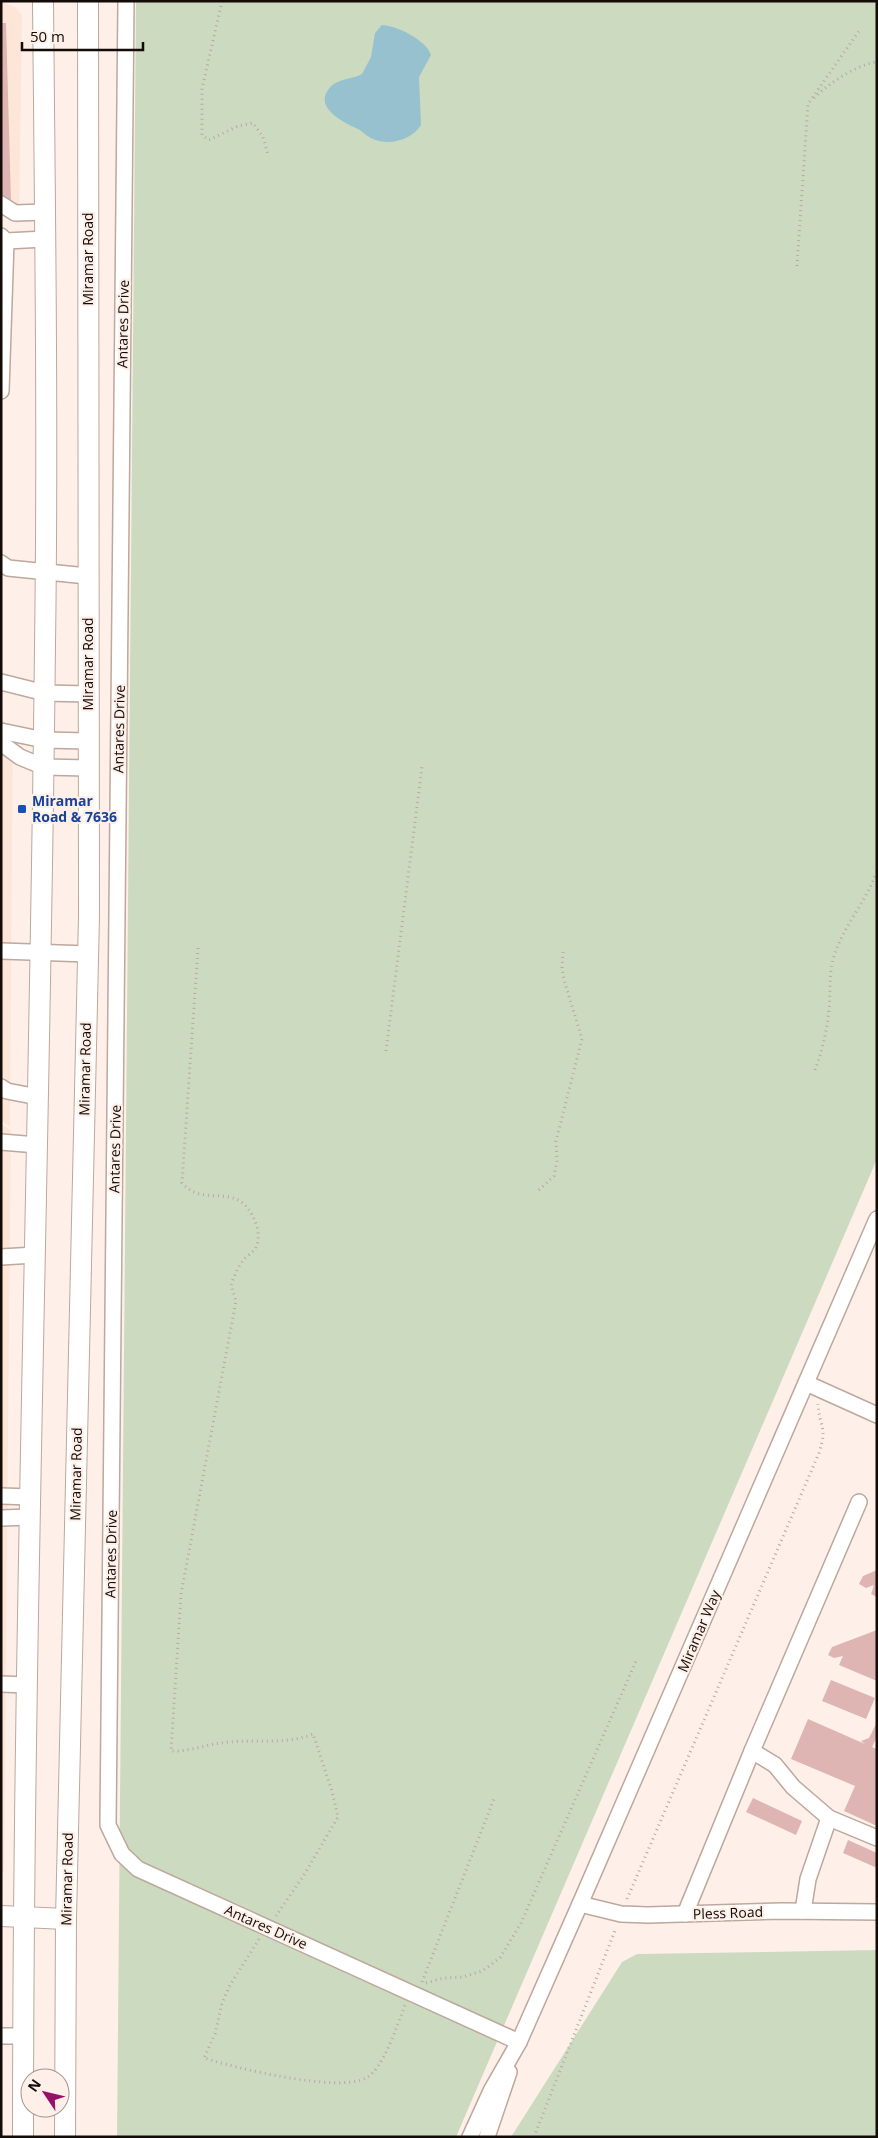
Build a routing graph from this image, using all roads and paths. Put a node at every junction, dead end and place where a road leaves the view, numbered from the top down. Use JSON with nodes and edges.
{"nodes":[{"id":1,"x":43,"y":1,"type":"edge"},
{"id":2,"x":88,"y":1,"type":"edge"},
{"id":3,"x":126,"y":1,"type":"edge"},
{"id":4,"x":222,"y":1,"type":"edge"},
{"id":5,"x":859,"y":31,"type":"dead end"},
{"id":6,"x":877,"y":62,"type":"edge"},
{"id":7,"x":808,"y":104,"type":"junction"},
{"id":8,"x":268,"y":155,"type":"dead end"},
{"id":9,"x":1,"y":204,"type":"edge"},
{"id":10,"x":45,"y":212,"type":"junction"},
{"id":11,"x":4,"y":238,"type":"edge"},
{"id":12,"x":45,"y":239,"type":"junction"},
{"id":13,"x":797,"y":266,"type":"dead end"},
{"id":14,"x":2,"y":391,"type":"edge"},
{"id":15,"x":1,"y":563,"type":"edge"},
{"id":16,"x":46,"y":572,"type":"junction"},
{"id":17,"x":87,"y":576,"type":"junction"},
{"id":18,"x":1,"y":682,"type":"edge"},
{"id":19,"x":45,"y":693,"type":"junction"},
{"id":20,"x":88,"y":694,"type":"junction"},
{"id":21,"x":1,"y":731,"type":"edge"},
{"id":22,"x":44,"y":740,"type":"junction"},
{"id":23,"x":88,"y":741,"type":"junction"},
{"id":24,"x":1,"y":743,"type":"edge"},
{"id":25,"x":422,"y":767,"type":"dead end"},
{"id":26,"x":44,"y":768,"type":"junction"},
{"id":27,"x":88,"y":768,"type":"junction"},
{"id":28,"x":877,"y":870,"type":"edge"},
{"id":29,"x":198,"y":948,"type":"dead end"},
{"id":30,"x":1,"y":951,"type":"edge"},
{"id":31,"x":563,"y":951,"type":"dead end"},
{"id":32,"x":41,"y":953,"type":"junction"},
{"id":33,"x":88,"y":954,"type":"junction"},
{"id":34,"x":386,"y":1052,"type":"dead end"},
{"id":35,"x":815,"y":1070,"type":"dead end"},
{"id":36,"x":1,"y":1087,"type":"edge"},
{"id":37,"x":38,"y":1097,"type":"junction"},
{"id":38,"x":1,"y":1142,"type":"edge"},
{"id":39,"x":37,"y":1145,"type":"junction"},
{"id":40,"x":539,"y":1190,"type":"dead end"},
{"id":41,"x":877,"y":1219,"type":"edge"},
{"id":42,"x":35,"y":1256,"type":"junction"},
{"id":43,"x":1,"y":1257,"type":"edge"},
{"id":44,"x":806,"y":1383,"type":"junction"},
{"id":45,"x":821,"y":1389,"type":"junction"},
{"id":46,"x":877,"y":1415,"type":"edge"},
{"id":47,"x":1,"y":1496,"type":"edge"},
{"id":48,"x":31,"y":1496,"type":"junction"},
{"id":49,"x":859,"y":1502,"type":"dead end"},
{"id":50,"x":30,"y":1517,"type":"junction"},
{"id":51,"x":1,"y":1518,"type":"edge"},
{"id":52,"x":636,"y":1661,"type":"dead end"},
{"id":53,"x":1,"y":1684,"type":"edge"},
{"id":54,"x":27,"y":1686,"type":"junction"},
{"id":55,"x":752,"y":1751,"type":"junction"},
{"id":56,"x":494,"y":1799,"type":"dead end"},
{"id":57,"x":829,"y":1818,"type":"junction"},
{"id":58,"x":877,"y":1838,"type":"edge"},
{"id":59,"x":580,"y":1904,"type":"junction"},
{"id":60,"x":803,"y":1911,"type":"junction"},
{"id":61,"x":877,"y":1912,"type":"edge"},
{"id":62,"x":621,"y":1914,"type":"junction"},
{"id":63,"x":685,"y":1914,"type":"junction"},
{"id":64,"x":1,"y":1916,"type":"edge"},
{"id":65,"x":22,"y":1918,"type":"junction"},
{"id":66,"x":66,"y":1919,"type":"junction"},
{"id":67,"x":267,"y":1928,"type":"junction"},
{"id":68,"x":413,"y":1994,"type":"junction"},
{"id":69,"x":1,"y":2036,"type":"edge"},
{"id":70,"x":23,"y":2036,"type":"junction"},
{"id":71,"x":519,"y":2042,"type":"junction"},
{"id":72,"x":23,"y":2137,"type":"edge"},
{"id":73,"x":65,"y":2137,"type":"edge"},
{"id":74,"x":470,"y":2137,"type":"edge"},
{"id":75,"x":487,"y":2137,"type":"edge"},
{"id":76,"x":534,"y":2137,"type":"edge"}],
"edges":[{"from":1,"to":10,"type":"main road"},
{"from":2,"to":17,"type":"main road","name":"Miramar Road"},
{"from":3,"to":67,"type":"street","name":"Antares Drive"},
{"from":4,"to":8,"type":"path"},
{"from":5,"to":7,"type":"path"},
{"from":6,"to":7,"type":"path"},
{"from":7,"to":13,"type":"path"},
{"from":9,"to":10,"type":"street"},
{"from":10,"to":12,"type":"main road"},
{"from":11,"to":12,"type":"street"},
{"from":11,"to":14,"type":"street"},
{"from":12,"to":16,"type":"main road"},
{"from":15,"to":16,"type":"street"},
{"from":16,"to":17,"type":"street"},
{"from":16,"to":19,"type":"main road"},
{"from":17,"to":20,"type":"main road","name":"Miramar Road"},
{"from":18,"to":19,"type":"street"},
{"from":19,"to":20,"type":"street"},
{"from":19,"to":22,"type":"main road"},
{"from":20,"to":23,"type":"main road","name":"Miramar Road"},
{"from":21,"to":22,"type":"street"},
{"from":22,"to":23,"type":"street"},
{"from":22,"to":26,"type":"main road"},
{"from":23,"to":27,"type":"main road","name":"Miramar Road"},
{"from":24,"to":26,"type":"street"},
{"from":25,"to":34,"type":"path"},
{"from":26,"to":27,"type":"street"},
{"from":26,"to":32,"type":"main road"},
{"from":27,"to":33,"type":"main road","name":"Miramar Road"},
{"from":28,"to":35,"type":"path"},
{"from":29,"to":67,"type":"path"},
{"from":30,"to":32,"type":"street"},
{"from":31,"to":40,"type":"path"},
{"from":32,"to":33,"type":"street"},
{"from":32,"to":37,"type":"main road"},
{"from":33,"to":66,"type":"main road","name":"Miramar Road"},
{"from":36,"to":37,"type":"street"},
{"from":37,"to":39,"type":"main road"},
{"from":38,"to":39,"type":"street"},
{"from":39,"to":42,"type":"main road"},
{"from":41,"to":44,"type":"street","name":"Miramar Way"},
{"from":42,"to":43,"type":"street"},
{"from":42,"to":48,"type":"main road"},
{"from":44,"to":45,"type":"street"},
{"from":44,"to":59,"type":"street","name":"Miramar Way"},
{"from":45,"to":46,"type":"street"},
{"from":45,"to":62,"type":"path"},
{"from":47,"to":48,"type":"street"},
{"from":48,"to":50,"type":"main road"},
{"from":49,"to":55,"type":"street"},
{"from":50,"to":51,"type":"street"},
{"from":50,"to":54,"type":"main road"},
{"from":52,"to":56,"type":"path"},
{"from":53,"to":54,"type":"street"},
{"from":54,"to":65,"type":"main road"},
{"from":55,"to":57,"type":"street"},
{"from":55,"to":63,"type":"street"},
{"from":57,"to":58,"type":"street"},
{"from":57,"to":60,"type":"street"},
{"from":59,"to":62,"type":"street","name":"Pless Road"},
{"from":59,"to":71,"type":"street","name":"Miramar Way"},
{"from":60,"to":61,"type":"street","name":"Pless Road"},
{"from":60,"to":63,"type":"street","name":"Pless Road"},
{"from":62,"to":63,"type":"street","name":"Pless Road"},
{"from":62,"to":76,"type":"path"},
{"from":64,"to":65,"type":"main road"},
{"from":65,"to":66,"type":"main road"},
{"from":65,"to":70,"type":"main road"},
{"from":66,"to":73,"type":"main road","name":"Miramar Road"},
{"from":67,"to":68,"type":"street","name":"Antares Drive"},
{"from":67,"to":68,"type":"path"},
{"from":68,"to":71,"type":"street","name":"Antares Drive"},
{"from":69,"to":70,"type":"street"},
{"from":70,"to":72,"type":"main road"},
{"from":71,"to":74,"type":"street","name":"Miramar Way"},
{"from":71,"to":75,"type":"street","name":"Miramar Way"}]}
